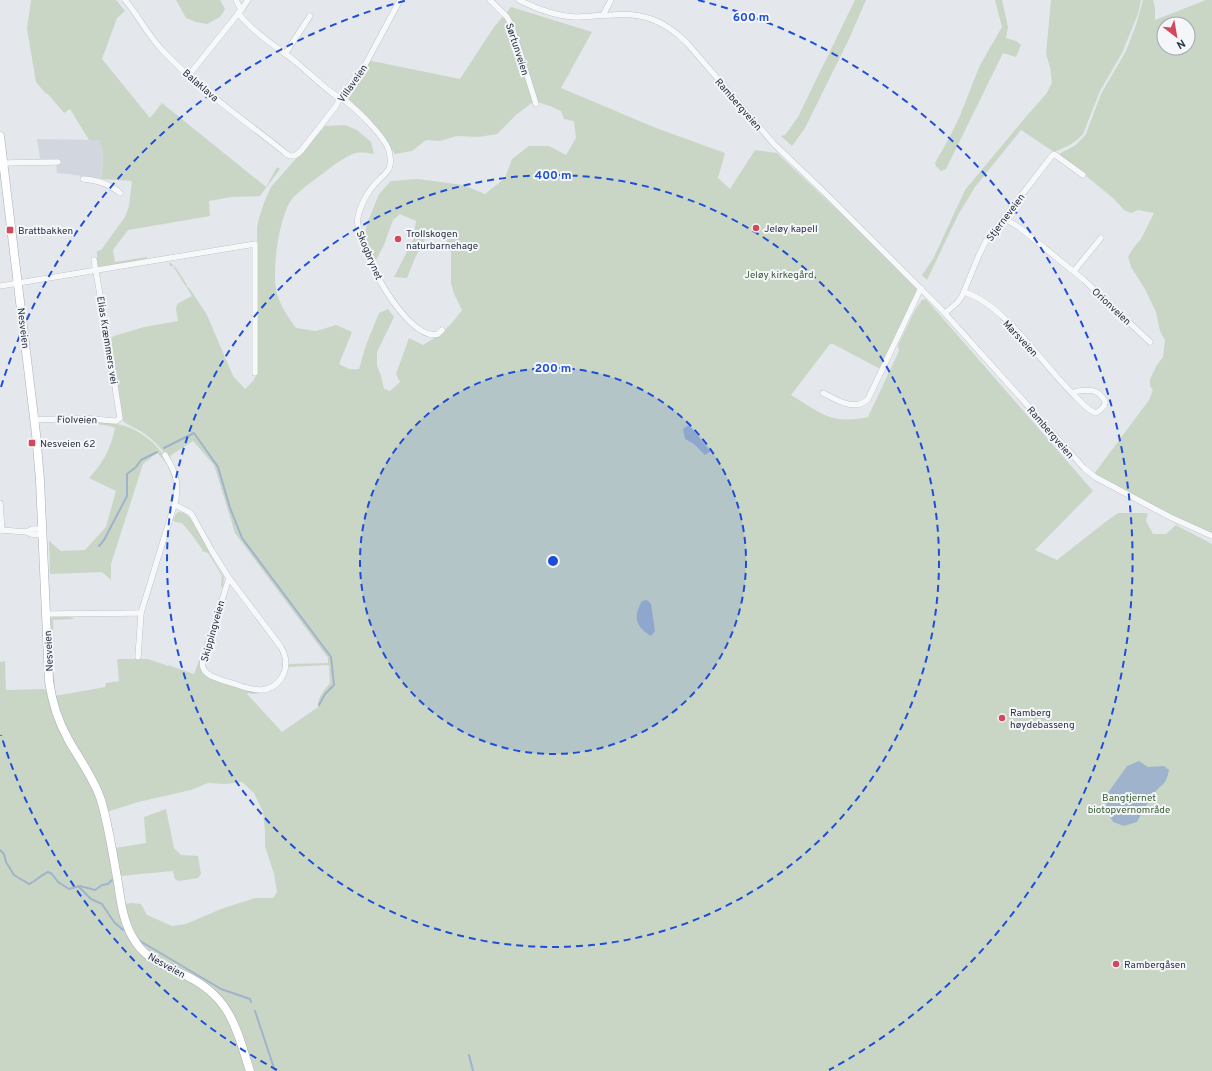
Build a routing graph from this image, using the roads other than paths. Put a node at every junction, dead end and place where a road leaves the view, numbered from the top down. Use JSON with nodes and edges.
{"nodes":[{"id":1,"x":125,"y":0,"type":"edge"},
{"id":2,"x":236,"y":0,"type":"edge"},
{"id":3,"x":248,"y":0,"type":"edge"},
{"id":4,"x":400,"y":0,"type":"edge"},
{"id":5,"x":490,"y":0,"type":"edge"},
{"id":6,"x":519,"y":0,"type":"edge"},
{"id":7,"x":611,"y":0,"type":"edge"},
{"id":8,"x":240,"y":12,"type":"junction"},
{"id":9,"x":310,"y":16,"type":"dead end"},
{"id":10,"x":603,"y":16,"type":"junction"},
{"id":11,"x":285,"y":54,"type":"junction"},
{"id":12,"x":189,"y":75,"type":"junction"},
{"id":13,"x":340,"y":98,"type":"junction"},
{"id":14,"x":536,"y":104,"type":"dead end"},
{"id":15,"x":0,"y":136,"type":"edge"},
{"id":16,"x":291,"y":156,"type":"joint"},
{"id":17,"x":58,"y":162,"type":"dead end"},
{"id":18,"x":3,"y":165,"type":"edge"},
{"id":19,"x":1082,"y":175,"type":"dead end"},
{"id":20,"x":83,"y":179,"type":"dead end"},
{"id":21,"x":120,"y":194,"type":"dead end"},
{"id":22,"x":1004,"y":218,"type":"junction"},
{"id":23,"x":1101,"y":238,"type":"dead end"},
{"id":24,"x":94,"y":260,"type":"dead end"},
{"id":25,"x":96,"y":270,"type":"junction"},
{"id":26,"x":1074,"y":271,"type":"junction"},
{"id":27,"x":18,"y":283,"type":"junction"},
{"id":28,"x":0,"y":286,"type":"edge"},
{"id":29,"x":921,"y":288,"type":"junction"},
{"id":30,"x":964,"y":292,"type":"junction"},
{"id":31,"x":945,"y":313,"type":"junction"},
{"id":32,"x":442,"y":330,"type":"dead end"},
{"id":33,"x":1150,"y":342,"type":"dead end"},
{"id":34,"x":255,"y":374,"type":"dead end"},
{"id":35,"x":823,"y":393,"type":"dead end"},
{"id":36,"x":1072,"y":393,"type":"junction"},
{"id":37,"x":35,"y":420,"type":"junction"},
{"id":38,"x":118,"y":420,"type":"joint"},
{"id":39,"x":165,"y":455,"type":"dead end"},
{"id":40,"x":0,"y":503,"type":"edge"},
{"id":41,"x":175,"y":505,"type":"junction"},
{"id":42,"x":1,"y":530,"type":"edge"},
{"id":43,"x":42,"y":532,"type":"junction"},
{"id":44,"x":1212,"y":536,"type":"edge"},
{"id":45,"x":229,"y":578,"type":"junction"},
{"id":46,"x":140,"y":613,"type":"junction"},
{"id":47,"x":46,"y":614,"type":"junction"},
{"id":48,"x":138,"y":656,"type":"dead end"},
{"id":49,"x":250,"y":1071,"type":"edge"}],
"edges":[{"from":1,"to":12,"type":"street","name":"Balaklava"},
{"from":2,"to":8,"type":"street","name":"Skogbrynet"},
{"from":3,"to":8,"type":"street"},
{"from":4,"to":13,"type":"street","name":"Villaveien"},
{"from":5,"to":14,"type":"street","name":"Sørtunveien"},
{"from":6,"to":10,"type":"street","name":"Rambergveien"},
{"from":7,"to":10,"type":"street"},
{"from":8,"to":11,"type":"street","name":"Skogbrynet"},
{"from":8,"to":12,"type":"street"},
{"from":9,"to":11,"type":"street"},
{"from":10,"to":29,"type":"street","name":"Rambergveien"},
{"from":11,"to":13,"type":"street","name":"Skogbrynet"},
{"from":12,"to":16,"type":"street","name":"Balaklava"},
{"from":13,"to":16,"type":"street","name":"Villaveien"},
{"from":13,"to":32,"type":"street","name":"Skogbrynet"},
{"from":15,"to":18,"type":"main road","name":"Nesveien"},
{"from":17,"to":18,"type":"street"},
{"from":18,"to":27,"type":"main road","name":"Nesveien"},
{"from":19,"to":22,"type":"street","name":"Stjerneveien"},
{"from":20,"to":21,"type":"street"},
{"from":22,"to":26,"type":"street","name":"Orionveien"},
{"from":22,"to":30,"type":"street","name":"Stjerneveien"},
{"from":23,"to":26,"type":"street"},
{"from":24,"to":25,"type":"street","name":"Elias Kræmmers vei"},
{"from":25,"to":27,"type":"street"},
{"from":25,"to":34,"type":"street"},
{"from":25,"to":38,"type":"street","name":"Elias Kræmmers vei"},
{"from":26,"to":33,"type":"street","name":"Orionveien"},
{"from":27,"to":28,"type":"street"},
{"from":27,"to":37,"type":"main road","name":"Nesveien"},
{"from":29,"to":31,"type":"street","name":"Rambergveien"},
{"from":29,"to":35,"type":"street"},
{"from":30,"to":31,"type":"street","name":"Stjerneveien"},
{"from":30,"to":36,"type":"street","name":"Marsveien"},
{"from":31,"to":44,"type":"street","name":"Rambergveien"},
{"from":36,"to":36,"type":"street","name":"Marsveien"},
{"from":37,"to":38,"type":"street","name":"Fiolveien"},
{"from":37,"to":43,"type":"main road","name":"Nesveien"},
{"from":39,"to":41,"type":"street"},
{"from":40,"to":42,"type":"street"},
{"from":41,"to":45,"type":"street","name":"Skippingveien"},
{"from":41,"to":46,"type":"street"},
{"from":42,"to":43,"type":"street"},
{"from":43,"to":47,"type":"main road","name":"Nesveien"},
{"from":45,"to":45,"type":"street","name":"Skippingveien"},
{"from":46,"to":47,"type":"street"},
{"from":46,"to":48,"type":"street"},
{"from":47,"to":49,"type":"main road","name":"Nesveien"}]}
